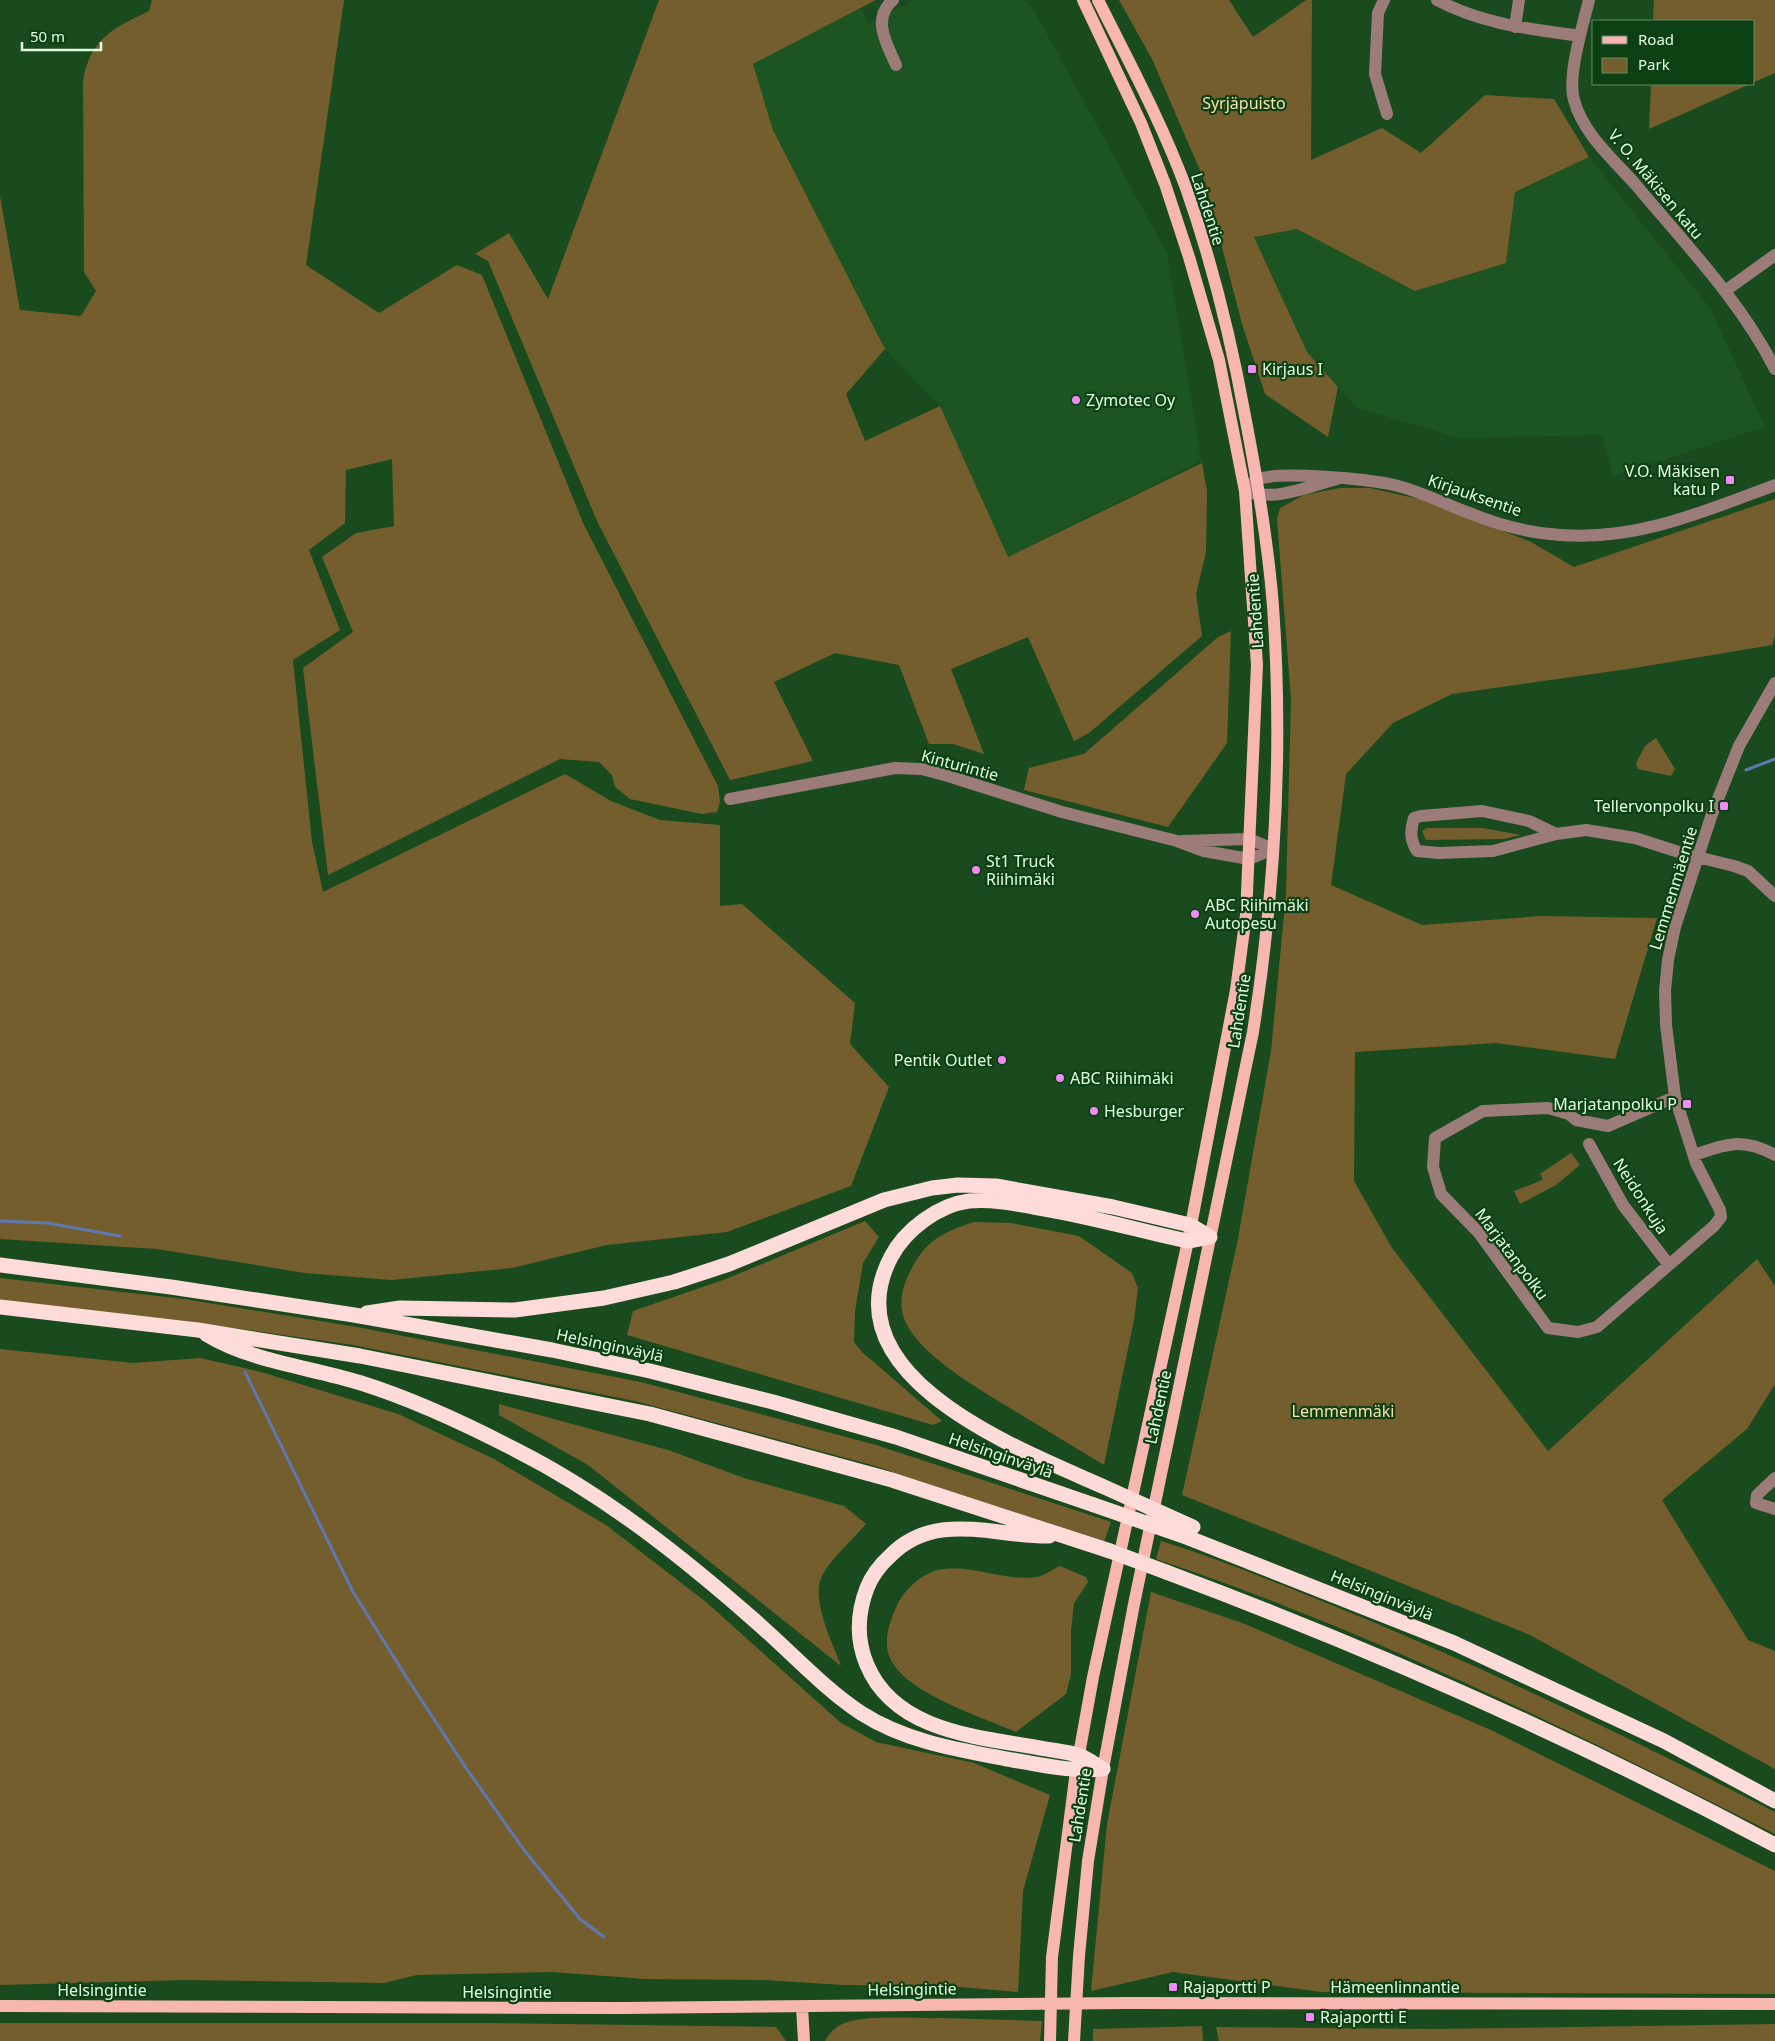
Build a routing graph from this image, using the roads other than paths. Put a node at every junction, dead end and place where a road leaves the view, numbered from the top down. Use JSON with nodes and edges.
{"nodes":[{"id":1,"x":893,"y":0,"type":"edge"},
{"id":2,"x":1083,"y":0,"type":"edge"},
{"id":3,"x":1098,"y":0,"type":"edge"},
{"id":4,"x":1384,"y":0,"type":"edge"},
{"id":5,"x":1437,"y":0,"type":"edge"},
{"id":6,"x":1519,"y":0,"type":"edge"},
{"id":7,"x":1589,"y":0,"type":"edge"},
{"id":8,"x":1515,"y":27,"type":"junction"},
{"id":9,"x":1580,"y":36,"type":"junction"},
{"id":10,"x":896,"y":65,"type":"dead end"},
{"id":11,"x":1387,"y":114,"type":"dead end"},
{"id":12,"x":1775,"y":255,"type":"edge"},
{"id":13,"x":1725,"y":291,"type":"junction"},
{"id":14,"x":1775,"y":369,"type":"edge"},
{"id":15,"x":1257,"y":479,"type":"junction"},
{"id":16,"x":1337,"y":479,"type":"junction"},
{"id":17,"x":1775,"y":485,"type":"edge"},
{"id":18,"x":1244,"y":491,"type":"junction"},
{"id":19,"x":1259,"y":497,"type":"junction"},
{"id":20,"x":1775,"y":683,"type":"edge"},
{"id":21,"x":730,"y":799,"type":"dead end"},
{"id":22,"x":1556,"y":834,"type":"junction"},
{"id":23,"x":1250,"y":839,"type":"junction"},
{"id":24,"x":1178,"y":841,"type":"junction"},
{"id":25,"x":1273,"y":849,"type":"junction"},
{"id":26,"x":1697,"y":858,"type":"junction"},
{"id":27,"x":1248,"y":859,"type":"junction"},
{"id":28,"x":1775,"y":896,"type":"edge"},
{"id":29,"x":1676,"y":1097,"type":"junction"},
{"id":30,"x":1589,"y":1144,"type":"dead end"},
{"id":31,"x":1775,"y":1154,"type":"edge"},
{"id":32,"x":1694,"y":1155,"type":"junction"},
{"id":33,"x":1190,"y":1225,"type":"junction"},
{"id":34,"x":1714,"y":1226,"type":"joint"},
{"id":35,"x":1210,"y":1237,"type":"junction"},
{"id":36,"x":1188,"y":1242,"type":"junction"},
{"id":37,"x":1668,"y":1265,"type":"junction"},
{"id":38,"x":0,"y":1266,"type":"edge"},
{"id":39,"x":0,"y":1307,"type":"edge"},
{"id":40,"x":354,"y":1315,"type":"junction"},
{"id":41,"x":198,"y":1330,"type":"junction"},
{"id":42,"x":1775,"y":1478,"type":"edge"},
{"id":43,"x":1775,"y":1509,"type":"edge"},
{"id":44,"x":1191,"y":1532,"type":"junction"},
{"id":45,"x":1062,"y":1536,"type":"junction"},
{"id":46,"x":1080,"y":1756,"type":"junction"},
{"id":47,"x":1103,"y":1769,"type":"junction"},
{"id":48,"x":1076,"y":1771,"type":"junction"},
{"id":49,"x":1775,"y":1801,"type":"edge"},
{"id":50,"x":1775,"y":1844,"type":"edge"},
{"id":51,"x":1015,"y":2004,"type":"joint"},
{"id":52,"x":1775,"y":2004,"type":"edge"},
{"id":53,"x":0,"y":2006,"type":"edge"},
{"id":54,"x":802,"y":2007,"type":"junction"},
{"id":55,"x":804,"y":2041,"type":"edge"},
{"id":56,"x":1050,"y":2041,"type":"edge"},
{"id":57,"x":1074,"y":2041,"type":"edge"}],
"edges":[{"from":1,"to":10,"type":"street"},
{"from":2,"to":18,"type":"main road","name":"Lahdentie"},
{"from":3,"to":15,"type":"main road","name":"Lahdentie"},
{"from":4,"to":11,"type":"street"},
{"from":5,"to":8,"type":"street"},
{"from":6,"to":8,"type":"street"},
{"from":7,"to":9,"type":"street","name":"V. O. Mäkisen katu"},
{"from":8,"to":9,"type":"street"},
{"from":9,"to":13,"type":"street","name":"V. O. Mäkisen katu"},
{"from":12,"to":13,"type":"street"},
{"from":13,"to":14,"type":"street","name":"V. O. Mäkisen katu"},
{"from":15,"to":16,"type":"street","name":"Kirjauksentie"},
{"from":15,"to":18,"type":"street"},
{"from":15,"to":19,"type":"main road","name":"Lahdentie"},
{"from":16,"to":17,"type":"street","name":"Kirjauksentie"},
{"from":16,"to":19,"type":"street","name":"Kirjauksentie"},
{"from":18,"to":19,"type":"street"},
{"from":18,"to":23,"type":"main road","name":"Lahdentie"},
{"from":19,"to":25,"type":"main road","name":"Lahdentie"},
{"from":20,"to":26,"type":"street","name":"Lemmenmäentie"},
{"from":21,"to":24,"type":"street","name":"Kinturintie"},
{"from":22,"to":22,"type":"street"},
{"from":22,"to":26,"type":"street"},
{"from":23,"to":24,"type":"street","name":"Kinturintie"},
{"from":23,"to":25,"type":"street","name":"Kinturintie"},
{"from":23,"to":27,"type":"main road","name":"Lahdentie"},
{"from":24,"to":27,"type":"street","name":"Kinturintie"},
{"from":25,"to":27,"type":"street"},
{"from":25,"to":35,"type":"main road","name":"Lahdentie"},
{"from":26,"to":28,"type":"street"},
{"from":26,"to":29,"type":"street","name":"Lemmenmäentie"},
{"from":27,"to":33,"type":"main road","name":"Lahdentie"},
{"from":29,"to":32,"type":"street","name":"Lemmenmäentie"},
{"from":29,"to":37,"type":"street","name":"Marjatanpolku"},
{"from":30,"to":37,"type":"street","name":"Neidonkuja"},
{"from":31,"to":32,"type":"street"},
{"from":32,"to":34,"type":"street","name":"Lemmenmäentie"},
{"from":33,"to":35,"type":"highway"},
{"from":33,"to":36,"type":"main road","name":"Lahdentie"},
{"from":33,"to":40,"type":"highway"},
{"from":34,"to":37,"type":"street","name":"Marjatanpolku"},
{"from":35,"to":36,"type":"highway"},
{"from":35,"to":47,"type":"main road","name":"Lahdentie"},
{"from":36,"to":44,"type":"highway","bridge":true},
{"from":36,"to":46,"type":"main road","name":"Lahdentie"},
{"from":38,"to":40,"type":"highway","name":"Helsinginväylä"},
{"from":39,"to":41,"type":"highway"},
{"from":40,"to":44,"type":"highway","name":"Helsinginväylä","bridge":true},
{"from":41,"to":45,"type":"highway"},
{"from":41,"to":48,"type":"highway"},
{"from":42,"to":43,"type":"street"},
{"from":44,"to":49,"type":"highway","name":"Helsinginväylä"},
{"from":45,"to":46,"type":"highway"},
{"from":45,"to":50,"type":"highway","bridge":true},
{"from":46,"to":47,"type":"highway"},
{"from":46,"to":48,"type":"main road","name":"Lahdentie"},
{"from":47,"to":48,"type":"highway"},
{"from":47,"to":57,"type":"main road","name":"Lahdentie"},
{"from":48,"to":56,"type":"main road","name":"Lahdentie"},
{"from":51,"to":52,"type":"main road","name":"Hämeenlinnantie","bridge":true},
{"from":51,"to":54,"type":"main road","name":"Helsingintie"},
{"from":53,"to":54,"type":"main road","name":"Helsingintie"},
{"from":54,"to":55,"type":"main road"}]}
